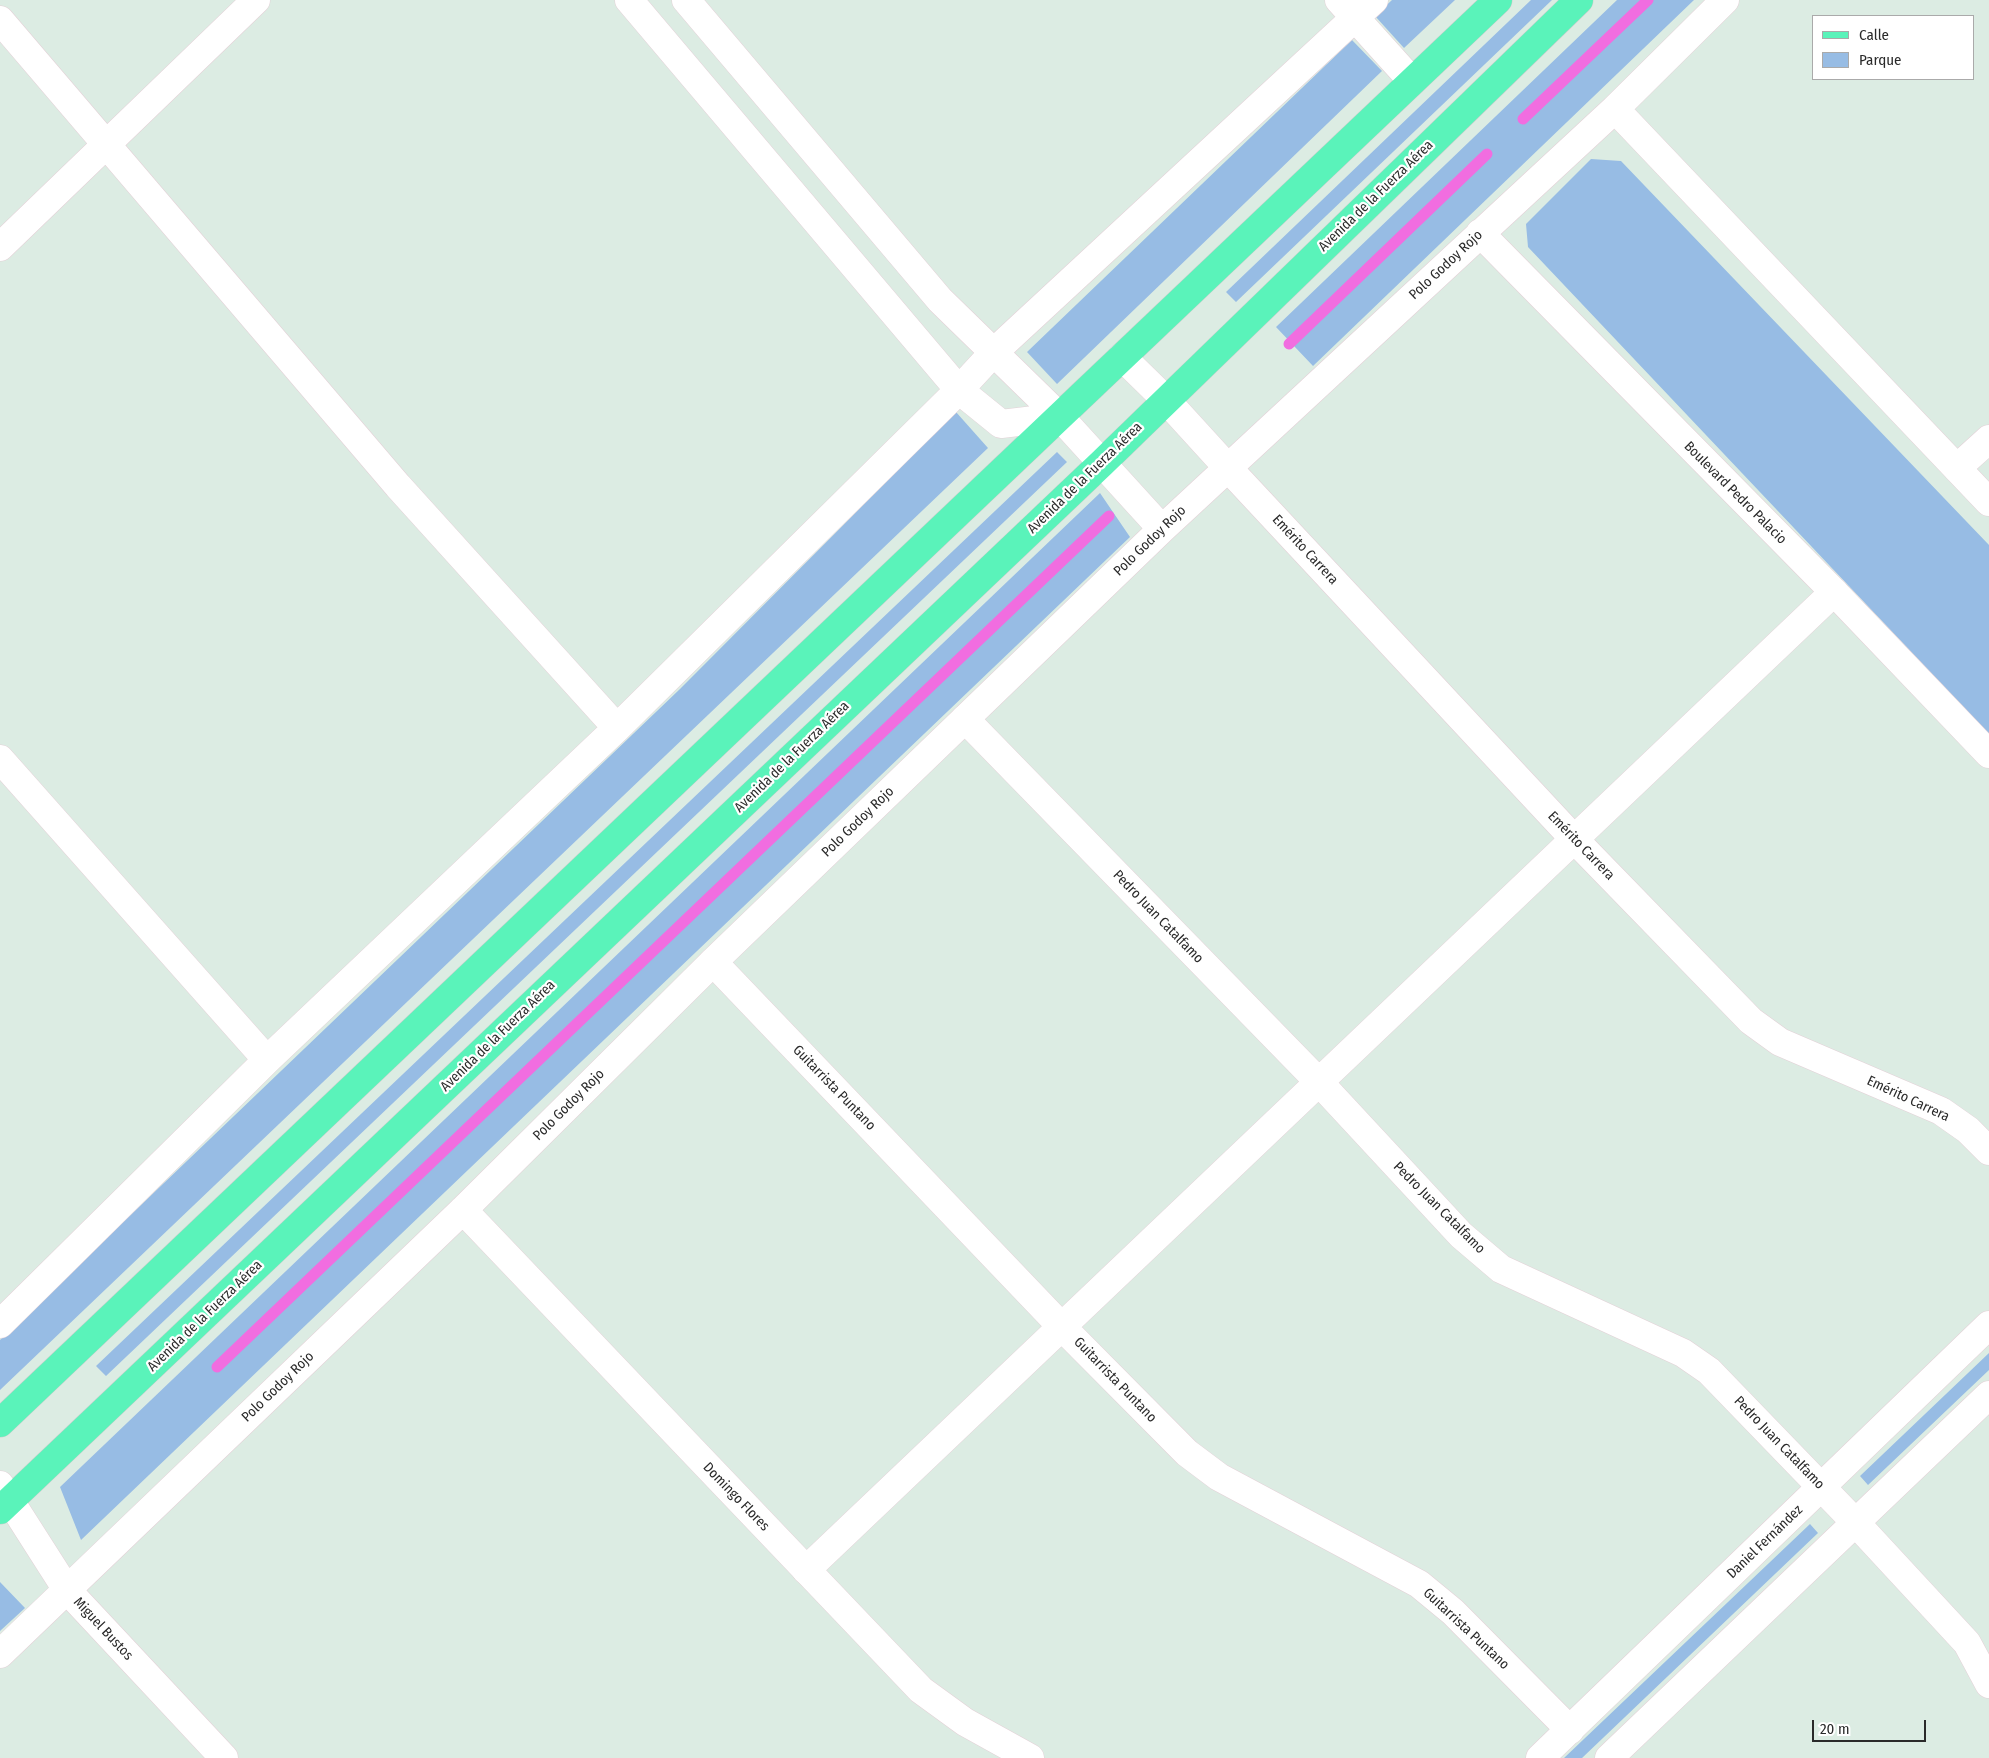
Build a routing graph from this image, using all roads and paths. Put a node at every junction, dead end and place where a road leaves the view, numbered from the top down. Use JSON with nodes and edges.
{"nodes":[{"id":1,"x":256,"y":0,"type":"edge"},
{"id":2,"x":629,"y":0,"type":"edge"},
{"id":3,"x":686,"y":0,"type":"edge"},
{"id":4,"x":1498,"y":0,"type":"edge"},
{"id":5,"x":1579,"y":0,"type":"edge"},
{"id":6,"x":1725,"y":0,"type":"edge"},
{"id":7,"x":1356,"y":6,"type":"edge"},
{"id":8,"x":0,"y":20,"type":"edge"},
{"id":9,"x":1412,"y":81,"type":"junction"},
{"id":10,"x":1615,"y":109,"type":"junction"},
{"id":11,"x":107,"y":145,"type":"junction"},
{"id":12,"x":1480,"y":233,"type":"junction"},
{"id":13,"x":0,"y":247,"type":"edge"},
{"id":14,"x":994,"y":352,"type":"junction"},
{"id":15,"x":1122,"y":357,"type":"junction"},
{"id":16,"x":960,"y":390,"type":"junction"},
{"id":17,"x":1166,"y":400,"type":"junction"},
{"id":18,"x":1060,"y":417,"type":"junction"},
{"id":19,"x":1989,"y":439,"type":"edge"},
{"id":20,"x":1102,"y":463,"type":"junction"},
{"id":21,"x":1228,"y":468,"type":"junction"},
{"id":22,"x":1958,"y":468,"type":"junction"},
{"id":23,"x":1989,"y":502,"type":"edge"},
{"id":24,"x":1162,"y":529,"type":"junction"},
{"id":25,"x":1834,"y":592,"type":"junction"},
{"id":26,"x":965,"y":719,"type":"junction"},
{"id":27,"x":617,"y":728,"type":"junction"},
{"id":28,"x":1989,"y":754,"type":"edge"},
{"id":29,"x":0,"y":759,"type":"edge"},
{"id":30,"x":1574,"y":840,"type":"junction"},
{"id":31,"x":713,"y":962,"type":"junction"},
{"id":32,"x":267,"y":1060,"type":"junction"},
{"id":33,"x":1319,"y":1082,"type":"junction"},
{"id":34,"x":1989,"y":1151,"type":"edge"},
{"id":35,"x":463,"y":1210,"type":"junction"},
{"id":36,"x":0,"y":1324,"type":"edge"},
{"id":37,"x":1989,"y":1325,"type":"edge"},
{"id":38,"x":1061,"y":1326,"type":"junction"},
{"id":39,"x":1989,"y":1395,"type":"edge"},
{"id":40,"x":0,"y":1423,"type":"edge"},
{"id":41,"x":1821,"y":1487,"type":"junction"},
{"id":42,"x":3,"y":1499,"type":"edge"},
{"id":43,"x":1856,"y":1522,"type":"junction"},
{"id":44,"x":806,"y":1570,"type":"junction"},
{"id":45,"x":67,"y":1590,"type":"junction"},
{"id":46,"x":0,"y":1654,"type":"edge"},
{"id":47,"x":1989,"y":1684,"type":"edge"},
{"id":48,"x":1570,"y":1730,"type":"junction"},
{"id":49,"x":224,"y":1758,"type":"edge"},
{"id":50,"x":1030,"y":1758,"type":"edge"},
{"id":51,"x":1540,"y":1758,"type":"edge"},
{"id":52,"x":1609,"y":1758,"type":"edge"}],
"edges":[{"from":1,"to":11,"type":"street"},
{"from":2,"to":16,"type":"street"},
{"from":3,"to":14,"type":"street"},
{"from":4,"to":9,"type":"main road"},
{"from":5,"to":17,"type":"main road","name":"Avenida de la Fuerza Aérea"},
{"from":6,"to":10,"type":"street","name":"Polo Godoy Rojo"},
{"from":7,"to":9,"type":"street"},
{"from":7,"to":14,"type":"street"},
{"from":8,"to":11,"type":"street"},
{"from":9,"to":15,"type":"main road"},
{"from":10,"to":12,"type":"street","name":"Polo Godoy Rojo"},
{"from":10,"to":22,"type":"street"},
{"from":11,"to":13,"type":"street"},
{"from":11,"to":27,"type":"street"},
{"from":12,"to":21,"type":"street","name":"Polo Godoy Rojo"},
{"from":12,"to":25,"type":"street","name":"Boulevard Pedro Palacio"},
{"from":14,"to":16,"type":"street"},
{"from":14,"to":18,"type":"street"},
{"from":15,"to":17,"type":"street","name":"Emérito Carrera"},
{"from":15,"to":18,"type":"main road"},
{"from":16,"to":18,"type":"street"},
{"from":16,"to":27,"type":"street"},
{"from":17,"to":20,"type":"main road","name":"Avenida de la Fuerza Aérea"},
{"from":17,"to":21,"type":"street","name":"Emérito Carrera"},
{"from":18,"to":20,"type":"street"},
{"from":18,"to":40,"type":"main road"},
{"from":19,"to":22,"type":"street"},
{"from":20,"to":24,"type":"street"},
{"from":20,"to":42,"type":"main road","name":"Avenida de la Fuerza Aérea"},
{"from":21,"to":24,"type":"street","name":"Polo Godoy Rojo"},
{"from":21,"to":30,"type":"street","name":"Emérito Carrera"},
{"from":22,"to":23,"type":"street"},
{"from":24,"to":26,"type":"street","name":"Polo Godoy Rojo"},
{"from":25,"to":28,"type":"street","name":"Boulevard Pedro Palacio"},
{"from":25,"to":30,"type":"street"},
{"from":26,"to":31,"type":"street","name":"Polo Godoy Rojo"},
{"from":26,"to":33,"type":"street","name":"Pedro Juan Catalfamo"},
{"from":27,"to":32,"type":"street"},
{"from":29,"to":32,"type":"street"},
{"from":30,"to":33,"type":"street"},
{"from":30,"to":34,"type":"street","name":"Emérito Carrera"},
{"from":31,"to":35,"type":"street","name":"Polo Godoy Rojo"},
{"from":31,"to":38,"type":"street","name":"Guitarrista Puntano"},
{"from":32,"to":36,"type":"street"},
{"from":33,"to":38,"type":"street"},
{"from":33,"to":41,"type":"street","name":"Pedro Juan Catalfamo"},
{"from":35,"to":44,"type":"street","name":"Domingo Flores"},
{"from":35,"to":45,"type":"street","name":"Polo Godoy Rojo"},
{"from":37,"to":41,"type":"street","name":"Daniel Fernández"},
{"from":38,"to":44,"type":"street"},
{"from":38,"to":48,"type":"street","name":"Guitarrista Puntano"},
{"from":39,"to":43,"type":"street"},
{"from":41,"to":43,"type":"street","name":"Pedro Juan Catalfamo"},
{"from":41,"to":48,"type":"street","name":"Daniel Fernández"},
{"from":42,"to":45,"type":"street","name":"Miguel Bustos"},
{"from":43,"to":47,"type":"street","name":"Pedro Juan Catalfamo"},
{"from":43,"to":52,"type":"street"},
{"from":44,"to":50,"type":"street","name":"Domingo Flores"},
{"from":45,"to":46,"type":"street","name":"Polo Godoy Rojo"},
{"from":45,"to":49,"type":"street","name":"Miguel Bustos"},
{"from":48,"to":51,"type":"street","name":"Daniel Fernández"}]}
